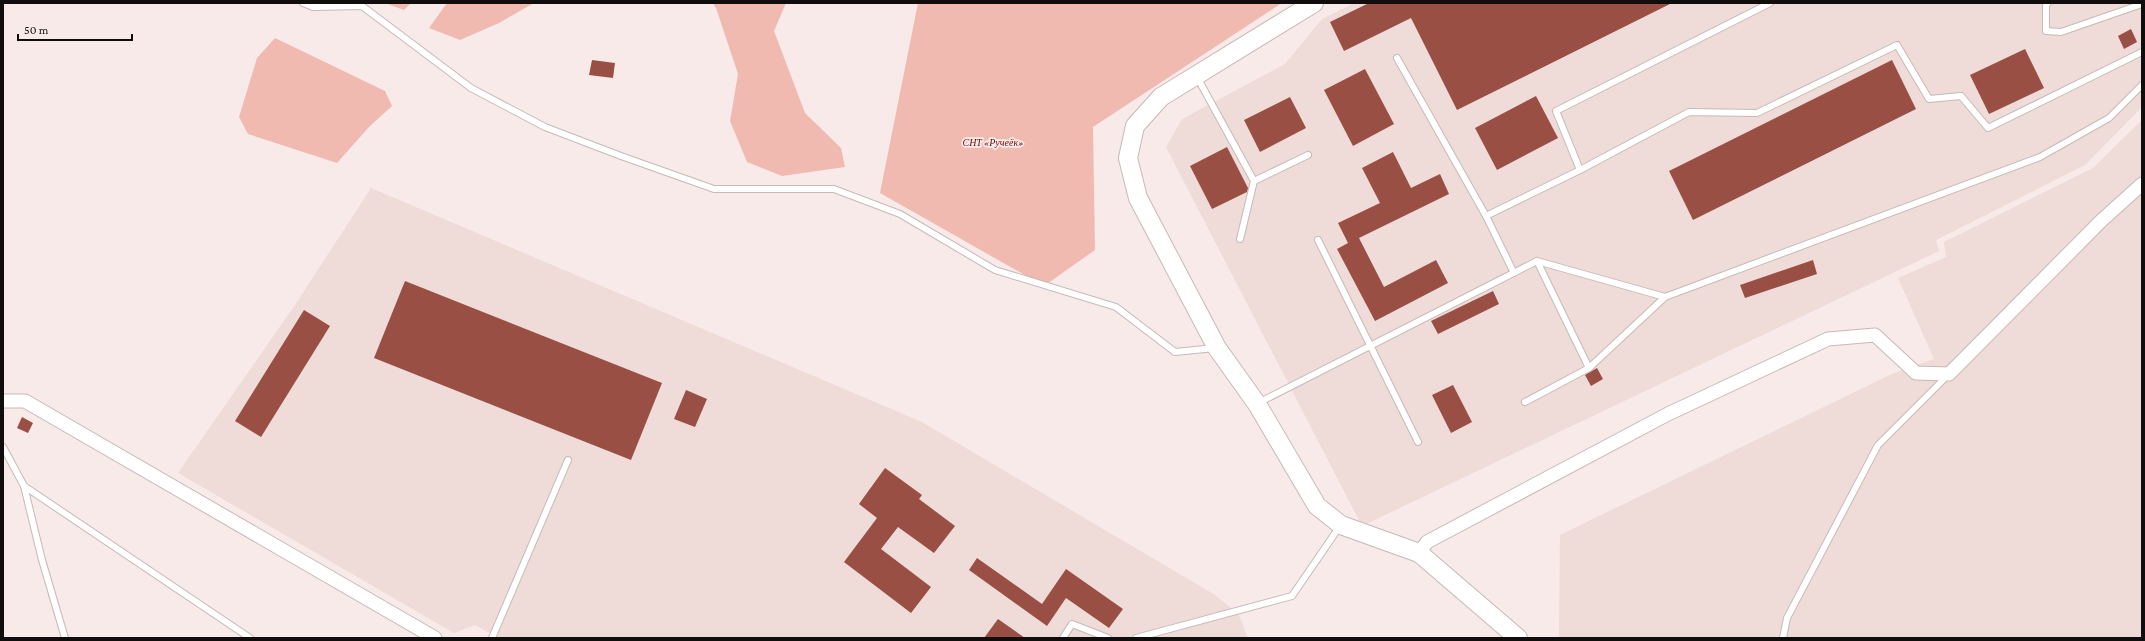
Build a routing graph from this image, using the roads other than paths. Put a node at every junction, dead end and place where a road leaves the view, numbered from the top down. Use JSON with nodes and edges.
{"nodes":[{"id":1,"x":303,"y":3,"type":"edge"},
{"id":2,"x":1314,"y":3,"type":"edge"},
{"id":3,"x":1770,"y":3,"type":"edge"},
{"id":4,"x":2048,"y":3,"type":"edge"},
{"id":5,"x":2142,"y":4,"type":"edge"},
{"id":6,"x":2142,"y":52,"type":"edge"},
{"id":7,"x":1397,"y":58,"type":"dead end"},
{"id":8,"x":1196,"y":75,"type":"junction"},
{"id":9,"x":2142,"y":85,"type":"edge"},
{"id":10,"x":1308,"y":155,"type":"dead end"},
{"id":11,"x":1580,"y":170,"type":"junction"},
{"id":12,"x":1254,"y":181,"type":"junction"},
{"id":13,"x":2142,"y":184,"type":"edge"},
{"id":14,"x":1486,"y":216,"type":"junction"},
{"id":15,"x":1240,"y":239,"type":"dead end"},
{"id":16,"x":1318,"y":240,"type":"dead end"},
{"id":17,"x":1537,"y":261,"type":"junction"},
{"id":18,"x":1514,"y":273,"type":"junction"},
{"id":19,"x":1664,"y":297,"type":"junction"},
{"id":20,"x":1370,"y":346,"type":"junction"},
{"id":21,"x":1217,"y":348,"type":"junction"},
{"id":22,"x":1590,"y":368,"type":"junction"},
{"id":23,"x":1949,"y":374,"type":"junction"},
{"id":24,"x":3,"y":401,"type":"edge"},
{"id":25,"x":1525,"y":402,"type":"dead end"},
{"id":26,"x":1256,"y":404,"type":"junction"},
{"id":27,"x":1418,"y":442,"type":"dead end"},
{"id":28,"x":3,"y":448,"type":"edge"},
{"id":29,"x":568,"y":460,"type":"dead end"},
{"id":30,"x":24,"y":486,"type":"junction"},
{"id":31,"x":1341,"y":525,"type":"junction"},
{"id":32,"x":1419,"y":553,"type":"junction"},
{"id":33,"x":65,"y":638,"type":"edge"},
{"id":34,"x":250,"y":638,"type":"edge"},
{"id":35,"x":436,"y":638,"type":"edge"},
{"id":36,"x":492,"y":638,"type":"edge"},
{"id":37,"x":1063,"y":638,"type":"edge"},
{"id":38,"x":1108,"y":638,"type":"edge"},
{"id":39,"x":1136,"y":638,"type":"edge"},
{"id":40,"x":1518,"y":638,"type":"edge"},
{"id":41,"x":1783,"y":638,"type":"edge"}],
"edges":[{"from":1,"to":21,"type":"lane"},
{"from":2,"to":8,"type":"street"},
{"from":3,"to":11,"type":"lane"},
{"from":4,"to":5,"type":"lane"},
{"from":6,"to":11,"type":"lane"},
{"from":7,"to":14,"type":"lane"},
{"from":8,"to":12,"type":"lane"},
{"from":8,"to":21,"type":"street"},
{"from":9,"to":19,"type":"lane"},
{"from":10,"to":12,"type":"lane"},
{"from":11,"to":14,"type":"lane"},
{"from":12,"to":15,"type":"lane"},
{"from":13,"to":23,"type":"street"},
{"from":14,"to":18,"type":"lane"},
{"from":16,"to":20,"type":"lane"},
{"from":17,"to":18,"type":"lane"},
{"from":17,"to":19,"type":"lane"},
{"from":17,"to":22,"type":"lane"},
{"from":18,"to":20,"type":"lane"},
{"from":19,"to":22,"type":"lane"},
{"from":20,"to":26,"type":"lane"},
{"from":20,"to":27,"type":"lane"},
{"from":21,"to":26,"type":"street"},
{"from":22,"to":25,"type":"lane"},
{"from":23,"to":32,"type":"street"},
{"from":23,"to":41,"type":"lane"},
{"from":24,"to":35,"type":"street"},
{"from":26,"to":31,"type":"street"},
{"from":28,"to":30,"type":"lane"},
{"from":29,"to":36,"type":"lane"},
{"from":30,"to":33,"type":"lane"},
{"from":30,"to":34,"type":"lane"},
{"from":31,"to":32,"type":"street"},
{"from":31,"to":39,"type":"lane"},
{"from":32,"to":40,"type":"street"},
{"from":37,"to":38,"type":"lane"}]}
